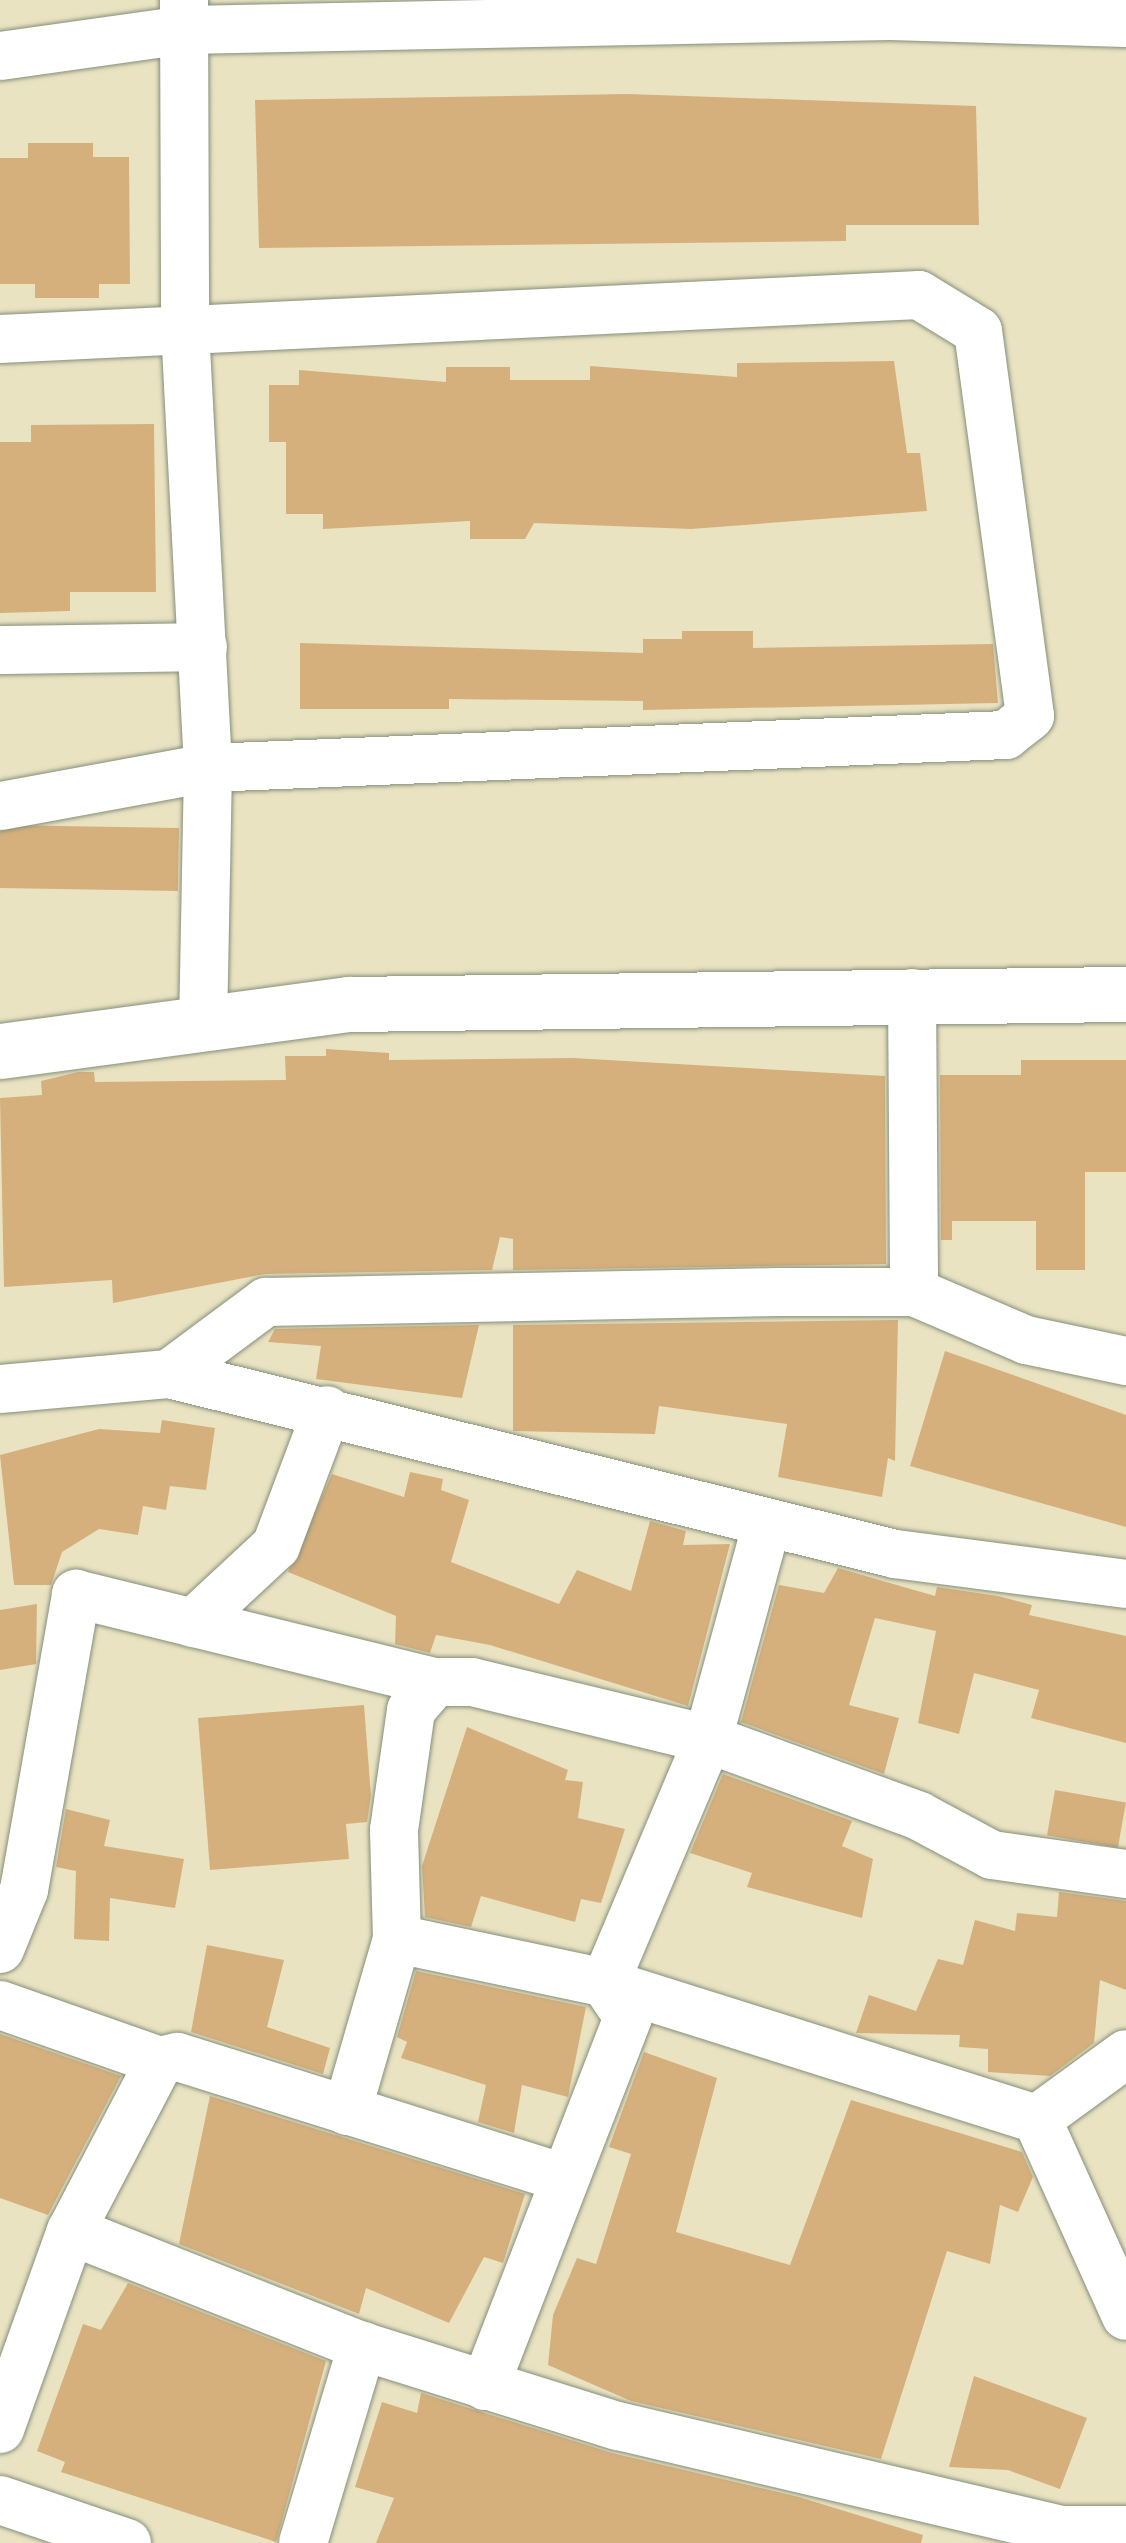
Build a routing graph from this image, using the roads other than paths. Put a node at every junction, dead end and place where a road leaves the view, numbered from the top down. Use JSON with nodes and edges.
{"nodes":[{"id":1,"x":185,"y":15,"type":"edge"},
{"id":2,"x":1126,"y":23,"type":"edge"},
{"id":3,"x":0,"y":56,"type":"edge"},
{"id":4,"x":185,"y":328,"type":"junction"},
{"id":5,"x":0,"y":339,"type":"edge"},
{"id":6,"x":203,"y":646,"type":"junction"},
{"id":7,"x":0,"y":650,"type":"edge"},
{"id":8,"x":208,"y":768,"type":"junction"},
{"id":9,"x":0,"y":806,"type":"edge"},
{"id":10,"x":912,"y":993,"type":"junction"},
{"id":11,"x":1126,"y":994,"type":"edge"},
{"id":12,"x":203,"y":1021,"type":"junction"},
{"id":13,"x":0,"y":1051,"type":"edge"},
{"id":14,"x":914,"y":1292,"type":"junction"},
{"id":15,"x":1126,"y":1361,"type":"edge"},
{"id":16,"x":169,"y":1374,"type":"junction"},
{"id":17,"x":0,"y":1389,"type":"edge"},
{"id":18,"x":327,"y":1410,"type":"junction"},
{"id":19,"x":767,"y":1523,"type":"junction"},
{"id":20,"x":1126,"y":1584,"type":"edge"},
{"id":21,"x":193,"y":1623,"type":"junction"},
{"id":22,"x":435,"y":1682,"type":"junction"},
{"id":23,"x":708,"y":1739,"type":"junction"},
{"id":24,"x":1126,"y":1874,"type":"edge"},
{"id":25,"x":397,"y":1939,"type":"junction"},
{"id":26,"x":0,"y":1948,"type":"edge"},
{"id":27,"x":605,"y":1982,"type":"junction"},
{"id":28,"x":0,"y":2006,"type":"edge"},
{"id":29,"x":1126,"y":2054,"type":"edge"},
{"id":30,"x":160,"y":2061,"type":"junction"},
{"id":31,"x":348,"y":2111,"type":"junction"},
{"id":32,"x":1037,"y":2119,"type":"junction"},
{"id":33,"x":565,"y":2178,"type":"junction"},
{"id":34,"x":72,"y":2231,"type":"junction"},
{"id":35,"x":1126,"y":2316,"type":"edge"},
{"id":36,"x":362,"y":2346,"type":"junction"},
{"id":37,"x":485,"y":2386,"type":"junction"},
{"id":38,"x":0,"y":2428,"type":"edge"},
{"id":39,"x":0,"y":2500,"type":"edge"},
{"id":40,"x":1126,"y":2530,"type":"edge"},
{"id":41,"x":126,"y":2543,"type":"edge"},
{"id":42,"x":303,"y":2543,"type":"edge"}],
"edges":[{"from":1,"to":2,"type":"street"},
{"from":1,"to":3,"type":"street"},
{"from":1,"to":4,"type":"street"},
{"from":4,"to":5,"type":"street"},
{"from":4,"to":6,"type":"street"},
{"from":4,"to":8,"type":"street"},
{"from":6,"to":7,"type":"street"},
{"from":6,"to":8,"type":"street"},
{"from":8,"to":9,"type":"street"},
{"from":8,"to":12,"type":"street"},
{"from":10,"to":11,"type":"street"},
{"from":10,"to":12,"type":"street"},
{"from":10,"to":14,"type":"street"},
{"from":12,"to":13,"type":"street"},
{"from":14,"to":15,"type":"street"},
{"from":14,"to":16,"type":"street"},
{"from":16,"to":17,"type":"street"},
{"from":16,"to":18,"type":"street"},
{"from":18,"to":19,"type":"street"},
{"from":18,"to":21,"type":"street"},
{"from":19,"to":20,"type":"street"},
{"from":19,"to":23,"type":"street"},
{"from":21,"to":22,"type":"street"},
{"from":21,"to":26,"type":"street"},
{"from":22,"to":23,"type":"street"},
{"from":22,"to":25,"type":"street"},
{"from":23,"to":24,"type":"street"},
{"from":23,"to":27,"type":"street"},
{"from":25,"to":27,"type":"street"},
{"from":25,"to":31,"type":"street"},
{"from":27,"to":32,"type":"street"},
{"from":27,"to":33,"type":"street"},
{"from":28,"to":30,"type":"street"},
{"from":29,"to":32,"type":"street"},
{"from":30,"to":31,"type":"street"},
{"from":30,"to":34,"type":"street"},
{"from":31,"to":33,"type":"street"},
{"from":32,"to":35,"type":"street"},
{"from":33,"to":37,"type":"street"},
{"from":34,"to":36,"type":"street"},
{"from":34,"to":38,"type":"street"},
{"from":36,"to":37,"type":"street"},
{"from":36,"to":42,"type":"street"},
{"from":37,"to":40,"type":"street"},
{"from":39,"to":41,"type":"street"}]}
